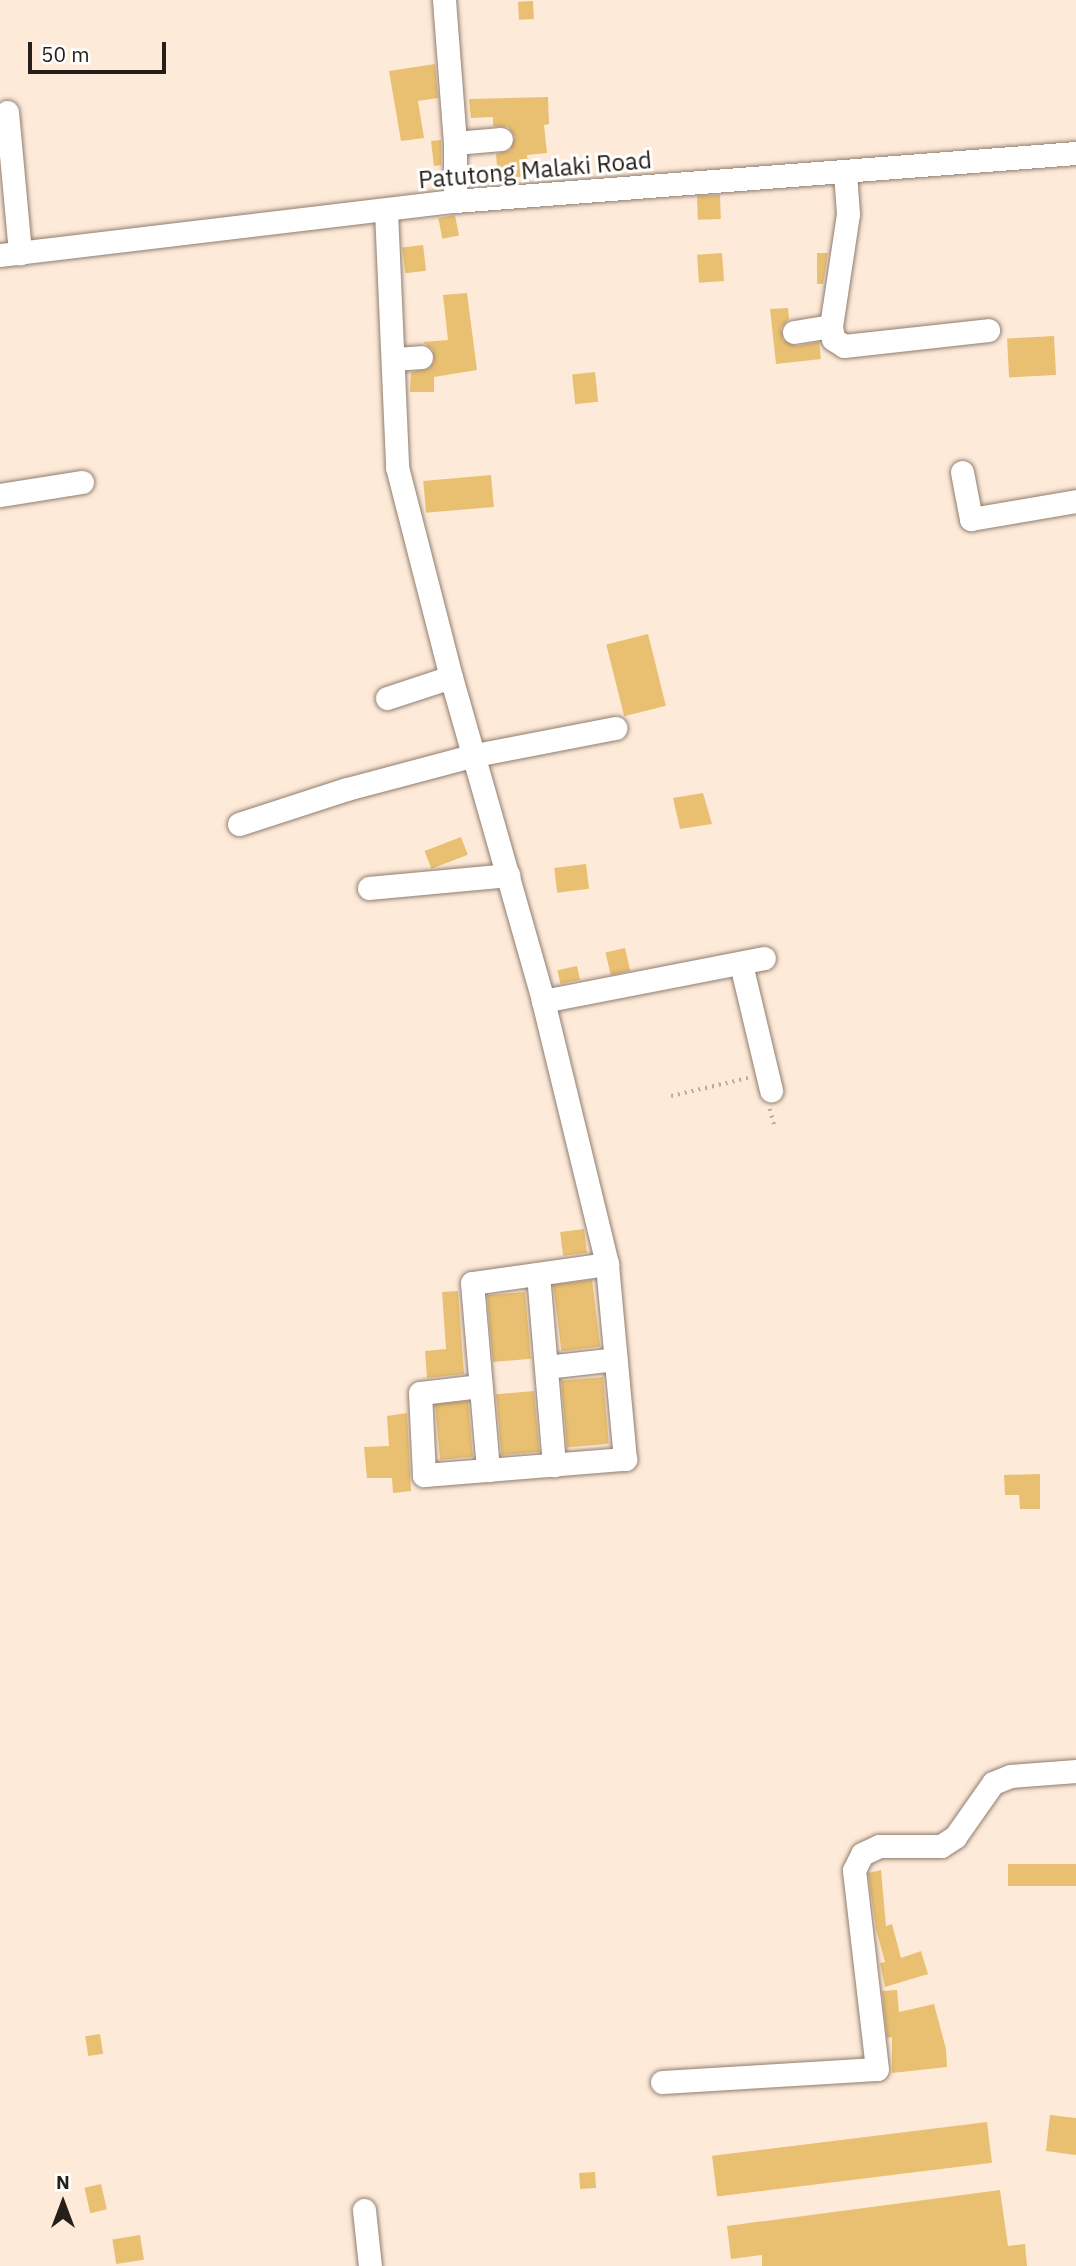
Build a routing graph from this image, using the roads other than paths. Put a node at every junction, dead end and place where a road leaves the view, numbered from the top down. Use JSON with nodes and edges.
{"nodes":[{"id":1,"x":444,"y":0,"type":"edge"},
{"id":2,"x":7,"y":112,"type":"dead end"},
{"id":3,"x":501,"y":139,"type":"dead end"},
{"id":4,"x":455,"y":143,"type":"junction"},
{"id":5,"x":1076,"y":153,"type":"edge"},
{"id":6,"x":845,"y":172,"type":"junction"},
{"id":7,"x":455,"y":201,"type":"junction"},
{"id":8,"x":386,"y":211,"type":"junction"},
{"id":9,"x":10,"y":254,"type":"edge"},
{"id":10,"x":831,"y":326,"type":"junction"},
{"id":11,"x":988,"y":330,"type":"dead end"},
{"id":12,"x":794,"y":332,"type":"dead end"},
{"id":13,"x":421,"y":357,"type":"dead end"},
{"id":14,"x":394,"y":359,"type":"junction"},
{"id":15,"x":962,"y":472,"type":"dead end"},
{"id":16,"x":82,"y":482,"type":"dead end"},
{"id":17,"x":1,"y":489,"type":"edge"},
{"id":18,"x":1076,"y":501,"type":"edge"},
{"id":19,"x":451,"y":677,"type":"junction"},
{"id":20,"x":387,"y":698,"type":"dead end"},
{"id":21,"x":615,"y":728,"type":"dead end"},
{"id":22,"x":475,"y":755,"type":"junction"},
{"id":23,"x":239,"y":824,"type":"dead end"},
{"id":24,"x":508,"y":875,"type":"junction"},
{"id":25,"x":369,"y":888,"type":"dead end"},
{"id":26,"x":764,"y":958,"type":"dead end"},
{"id":27,"x":741,"y":964,"type":"junction"},
{"id":28,"x":542,"y":1001,"type":"junction"},
{"id":29,"x":769,"y":1082,"type":"road end"},
{"id":30,"x":607,"y":1264,"type":"junction"},
{"id":31,"x":538,"y":1274,"type":"junction"},
{"id":32,"x":616,"y":1359,"type":"junction"},
{"id":33,"x":546,"y":1367,"type":"junction"},
{"id":34,"x":480,"y":1386,"type":"junction"},
{"id":35,"x":554,"y":1465,"type":"junction"},
{"id":36,"x":488,"y":1470,"type":"junction"},
{"id":37,"x":1076,"y":1772,"type":"edge"},
{"id":38,"x":662,"y":2082,"type":"dead end"},
{"id":39,"x":364,"y":2210,"type":"dead end"},
{"id":40,"x":370,"y":2266,"type":"edge"}],
"edges":[{"from":1,"to":4,"type":"street"},
{"from":2,"to":9,"type":"street"},
{"from":3,"to":4,"type":"street"},
{"from":4,"to":7,"type":"street"},
{"from":5,"to":6,"type":"street","name":"Patutong Malaki Road"},
{"from":6,"to":7,"type":"street","name":"Patutong Malaki Road"},
{"from":6,"to":10,"type":"street"},
{"from":7,"to":8,"type":"street","name":"Patutong Malaki Road"},
{"from":8,"to":9,"type":"street","name":"Patutong Malaki Road"},
{"from":8,"to":14,"type":"street"},
{"from":10,"to":11,"type":"street"},
{"from":10,"to":12,"type":"street"},
{"from":13,"to":14,"type":"street"},
{"from":14,"to":19,"type":"street"},
{"from":15,"to":18,"type":"street"},
{"from":16,"to":17,"type":"street"},
{"from":19,"to":20,"type":"street"},
{"from":19,"to":22,"type":"street"},
{"from":21,"to":22,"type":"street"},
{"from":22,"to":23,"type":"street"},
{"from":22,"to":24,"type":"street"},
{"from":24,"to":25,"type":"street"},
{"from":24,"to":28,"type":"street"},
{"from":26,"to":27,"type":"street"},
{"from":27,"to":28,"type":"street"},
{"from":27,"to":29,"type":"street"},
{"from":28,"to":30,"type":"street"},
{"from":30,"to":31,"type":"street"},
{"from":30,"to":32,"type":"street"},
{"from":31,"to":33,"type":"street"},
{"from":31,"to":34,"type":"street"},
{"from":32,"to":33,"type":"street"},
{"from":32,"to":35,"type":"street"},
{"from":33,"to":35,"type":"street"},
{"from":34,"to":36,"type":"street"},
{"from":34,"to":36,"type":"street"},
{"from":35,"to":36,"type":"street"},
{"from":37,"to":38,"type":"street"},
{"from":39,"to":40,"type":"street"}]}
